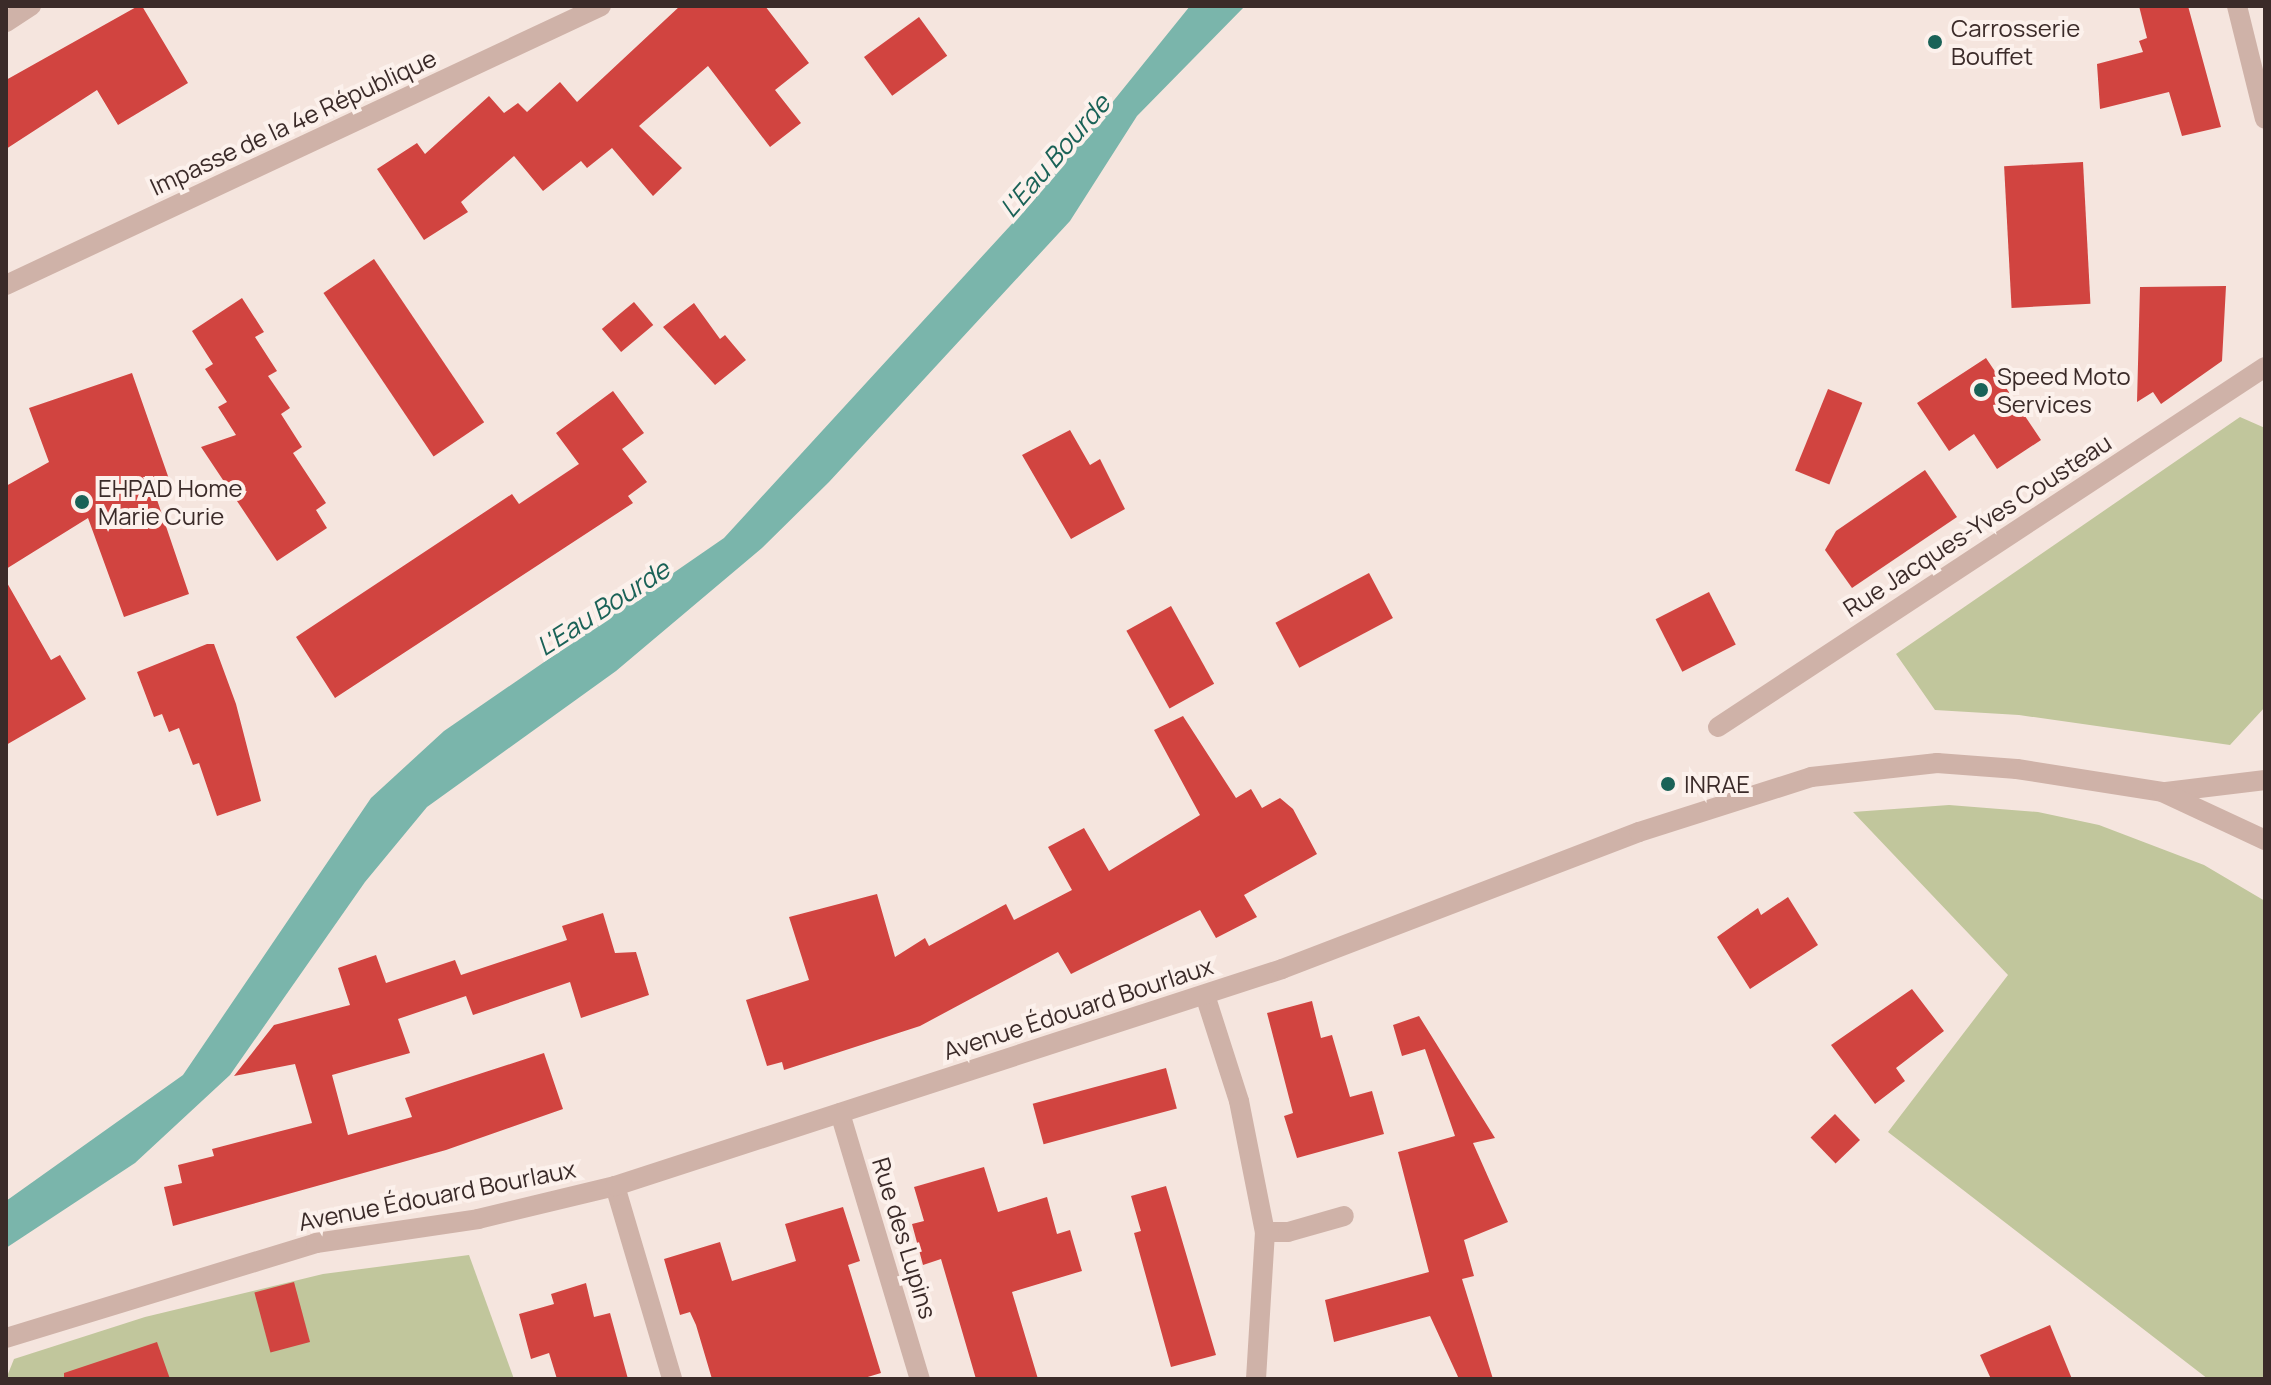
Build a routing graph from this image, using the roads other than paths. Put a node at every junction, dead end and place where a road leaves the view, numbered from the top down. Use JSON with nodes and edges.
{"nodes":[{"id":1,"x":31,"y":6,"type":"edge"},
{"id":2,"x":601,"y":6,"type":"edge"},
{"id":3,"x":2237,"y":6,"type":"edge"},
{"id":4,"x":6,"y":22,"type":"edge"},
{"id":5,"x":2265,"y":119,"type":"edge"},
{"id":6,"x":6,"y":285,"type":"edge"},
{"id":7,"x":2265,"y":367,"type":"edge"},
{"id":8,"x":1718,"y":727,"type":"dead end"},
{"id":9,"x":2265,"y":780,"type":"edge"},
{"id":10,"x":2162,"y":792,"type":"junction"},
{"id":11,"x":2265,"y":840,"type":"edge"},
{"id":12,"x":1205,"y":995,"type":"junction"},
{"id":13,"x":840,"y":1113,"type":"junction"},
{"id":14,"x":615,"y":1186,"type":"junction"},
{"id":15,"x":1344,"y":1216,"type":"dead end"},
{"id":16,"x":1265,"y":1232,"type":"junction"},
{"id":17,"x":6,"y":1338,"type":"edge"},
{"id":18,"x":672,"y":1379,"type":"edge"},
{"id":19,"x":920,"y":1379,"type":"edge"},
{"id":20,"x":1256,"y":1379,"type":"edge"}],
"edges":[{"from":1,"to":4,"type":"street"},
{"from":2,"to":6,"type":"street","name":"Impasse de la 4e République"},
{"from":3,"to":5,"type":"street"},
{"from":7,"to":8,"type":"street","name":"Rue Jacques-Yves Cousteau"},
{"from":9,"to":10,"type":"street","name":"Avenue Édouard Bourlaux"},
{"from":10,"to":11,"type":"street","name":"Avenue Édouard Bourlaux"},
{"from":10,"to":12,"type":"street","name":"Avenue Édouard Bourlaux"},
{"from":12,"to":13,"type":"street","name":"Avenue Édouard Bourlaux"},
{"from":12,"to":16,"type":"street"},
{"from":13,"to":14,"type":"street","name":"Avenue Édouard Bourlaux"},
{"from":13,"to":19,"type":"street","name":"Rue des Lupins"},
{"from":14,"to":17,"type":"street","name":"Avenue Édouard Bourlaux"},
{"from":14,"to":18,"type":"street"},
{"from":15,"to":16,"type":"street"},
{"from":16,"to":20,"type":"street"}]}
